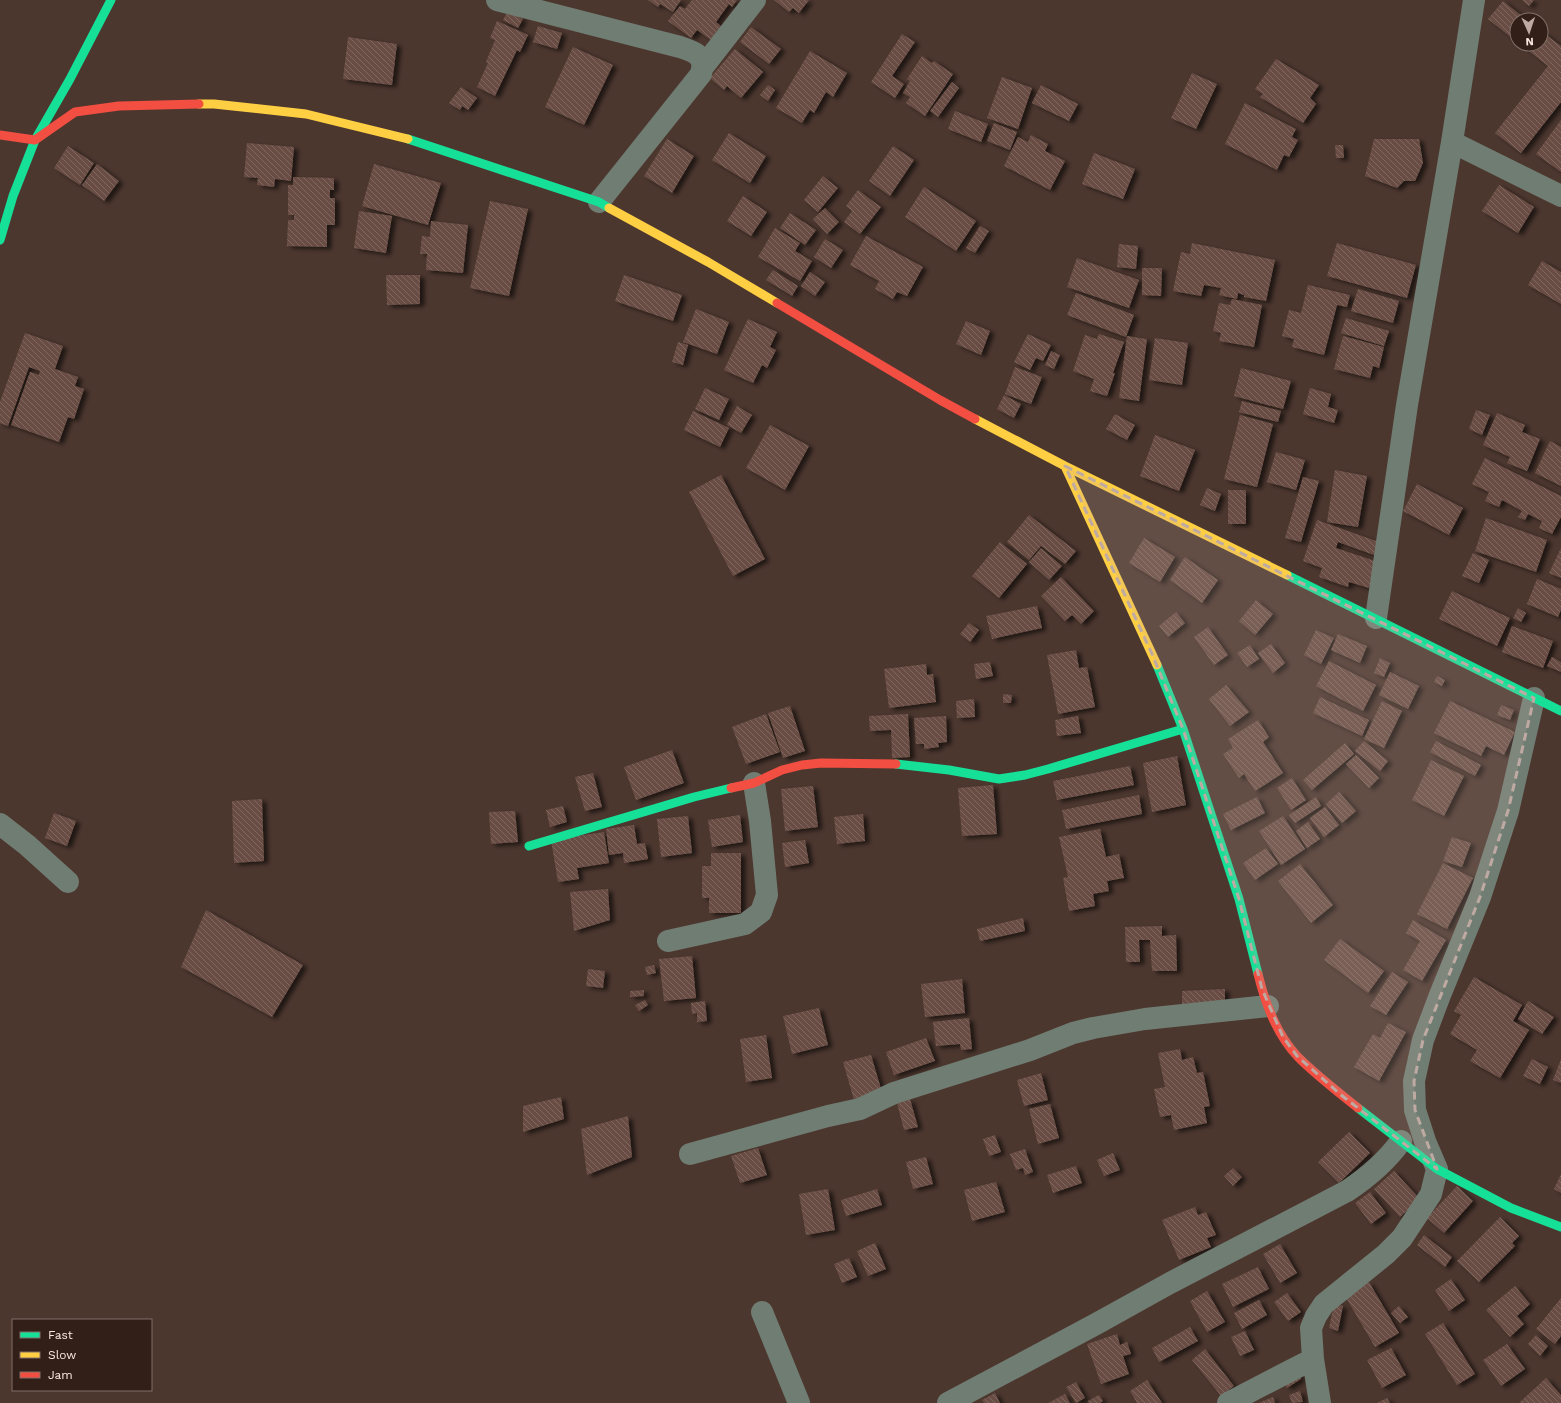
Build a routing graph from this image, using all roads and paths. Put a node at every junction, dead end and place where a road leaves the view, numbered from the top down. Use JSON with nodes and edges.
{"nodes":[{"id":1,"x":112,"y":0,"type":"edge"},
{"id":2,"x":497,"y":0,"type":"edge"},
{"id":3,"x":755,"y":0,"type":"edge"},
{"id":4,"x":1474,"y":0,"type":"edge"},
{"id":5,"x":703,"y":67,"type":"junction"},
{"id":6,"x":0,"y":135,"type":"edge"},
{"id":7,"x":35,"y":140,"type":"junction"},
{"id":8,"x":1452,"y":142,"type":"junction"},
{"id":9,"x":1561,"y":196,"type":"edge"},
{"id":10,"x":599,"y":202,"type":"junction"},
{"id":11,"x":0,"y":240,"type":"edge"},
{"id":12,"x":1065,"y":466,"type":"junction"},
{"id":13,"x":1376,"y":618,"type":"junction"},
{"id":14,"x":1534,"y":698,"type":"junction"},
{"id":15,"x":1561,"y":711,"type":"edge"},
{"id":16,"x":1183,"y":729,"type":"junction"},
{"id":17,"x":754,"y":783,"type":"junction"},
{"id":18,"x":0,"y":824,"type":"edge"},
{"id":19,"x":529,"y":846,"type":"dead end"},
{"id":20,"x":68,"y":882,"type":"dead end"},
{"id":21,"x":668,"y":941,"type":"dead end"},
{"id":22,"x":1268,"y":1006,"type":"junction"},
{"id":23,"x":1401,"y":1142,"type":"junction"},
{"id":24,"x":690,"y":1154,"type":"dead end"},
{"id":25,"x":1437,"y":1170,"type":"junction"},
{"id":26,"x":1561,"y":1227,"type":"edge"},
{"id":27,"x":762,"y":1312,"type":"dead end"},
{"id":28,"x":1313,"y":1359,"type":"junction"},
{"id":29,"x":799,"y":1403,"type":"edge"},
{"id":30,"x":948,"y":1403,"type":"edge"},
{"id":31,"x":1228,"y":1403,"type":"edge"},
{"id":32,"x":1320,"y":1403,"type":"edge"}],
"edges":[{"from":1,"to":7,"type":"street"},
{"from":2,"to":5,"type":"street"},
{"from":3,"to":5,"type":"street"},
{"from":4,"to":8,"type":"street"},
{"from":5,"to":10,"type":"street"},
{"from":6,"to":7,"type":"street"},
{"from":7,"to":10,"type":"street"},
{"from":7,"to":11,"type":"street"},
{"from":8,"to":9,"type":"street"},
{"from":8,"to":13,"type":"street"},
{"from":10,"to":12,"type":"street"},
{"from":12,"to":13,"type":"street"},
{"from":12,"to":16,"type":"street"},
{"from":13,"to":14,"type":"street"},
{"from":14,"to":15,"type":"street"},
{"from":14,"to":25,"type":"street"},
{"from":16,"to":17,"type":"street"},
{"from":16,"to":22,"type":"street"},
{"from":17,"to":19,"type":"street"},
{"from":17,"to":21,"type":"street"},
{"from":18,"to":20,"type":"street"},
{"from":22,"to":23,"type":"street"},
{"from":22,"to":24,"type":"street"},
{"from":23,"to":25,"type":"street"},
{"from":23,"to":30,"type":"street"},
{"from":25,"to":26,"type":"street"},
{"from":25,"to":28,"type":"street"},
{"from":27,"to":29,"type":"street"},
{"from":28,"to":31,"type":"street"},
{"from":28,"to":32,"type":"street"}]}
